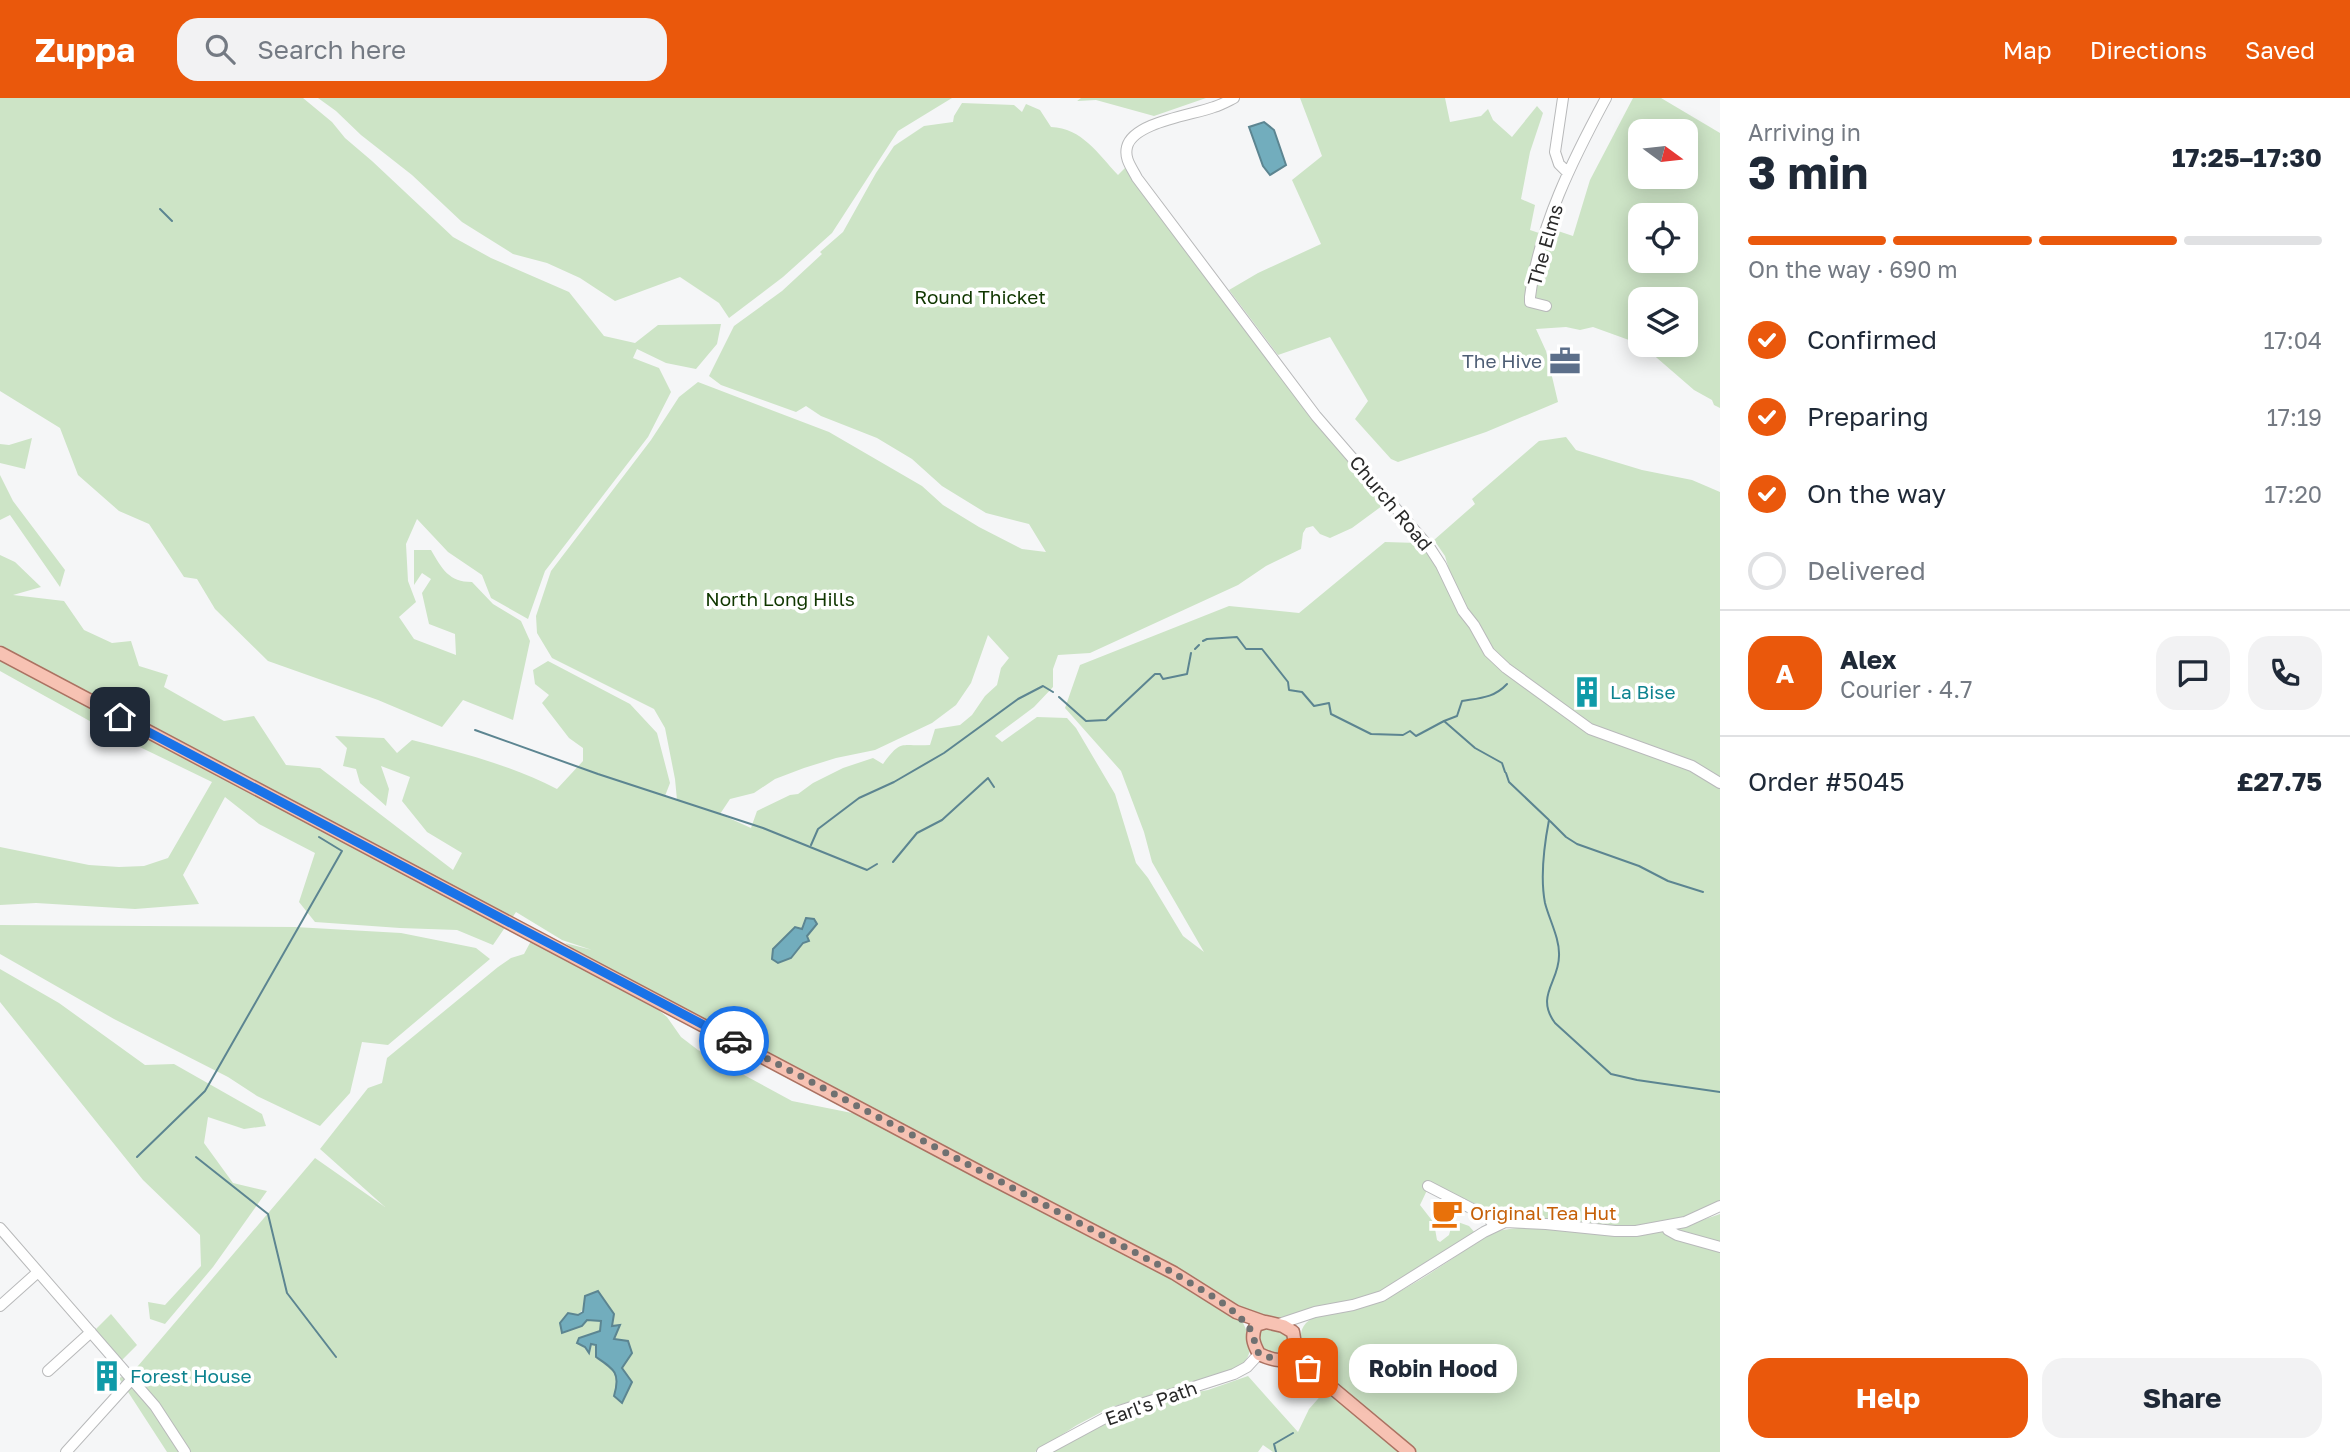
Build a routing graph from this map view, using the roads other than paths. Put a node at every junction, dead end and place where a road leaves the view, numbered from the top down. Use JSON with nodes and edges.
{"nodes":[{"id":1,"x":1234,"y":98,"type":"edge"},
{"id":2,"x":1563,"y":98,"type":"edge"},
{"id":3,"x":1606,"y":98,"type":"edge"},
{"id":4,"x":1568,"y":173,"type":"junction"},
{"id":5,"x":1546,"y":306,"type":"dead end"},
{"id":6,"x":0,"y":653,"type":"edge"},
{"id":7,"x":1720,"y":783,"type":"edge"},
{"id":8,"x":1428,"y":1186,"type":"dead end"},
{"id":9,"x":1720,"y":1206,"type":"edge"},
{"id":10,"x":1494,"y":1226,"type":"junction"},
{"id":11,"x":1667,"y":1226,"type":"junction"},
{"id":12,"x":0,"y":1228,"type":"edge"},
{"id":13,"x":1720,"y":1247,"type":"edge"},
{"id":14,"x":38,"y":1272,"type":"junction"},
{"id":15,"x":1,"y":1304,"type":"edge"},
{"id":16,"x":1236,"y":1312,"type":"junction"},
{"id":17,"x":1301,"y":1319,"type":"junction"},
{"id":18,"x":1264,"y":1322,"type":"junction"},
{"id":19,"x":1279,"y":1324,"type":"junction"},
{"id":20,"x":90,"y":1332,"type":"junction"},
{"id":21,"x":1253,"y":1333,"type":"junction"},
{"id":22,"x":1295,"y":1340,"type":"junction"},
{"id":23,"x":1259,"y":1354,"type":"junction"},
{"id":24,"x":1288,"y":1360,"type":"junction"},
{"id":25,"x":1308,"y":1368,"type":"junction"},
{"id":26,"x":48,"y":1370,"type":"dead end"},
{"id":27,"x":132,"y":1379,"type":"junction"},
{"id":28,"x":66,"y":1452,"type":"edge"},
{"id":29,"x":185,"y":1452,"type":"edge"},
{"id":30,"x":1042,"y":1452,"type":"edge"},
{"id":31,"x":1409,"y":1452,"type":"edge"}],
"edges":[{"from":1,"to":7,"type":"street","name":"Church Road"},
{"from":2,"to":4,"type":"street"},
{"from":3,"to":4,"type":"street","name":"The Elms"},
{"from":4,"to":5,"type":"street","name":"The Elms"},
{"from":6,"to":16,"type":"main road"},
{"from":8,"to":10,"type":"street"},
{"from":9,"to":11,"type":"street"},
{"from":10,"to":11,"type":"street"},
{"from":10,"to":17,"type":"street"},
{"from":11,"to":13,"type":"street"},
{"from":12,"to":14,"type":"street"},
{"from":14,"to":15,"type":"street"},
{"from":14,"to":20,"type":"street"},
{"from":16,"to":18,"type":"main road"},
{"from":16,"to":21,"type":"main road"},
{"from":17,"to":19,"type":"street"},
{"from":17,"to":22,"type":"street"},
{"from":18,"to":19,"type":"main road"},
{"from":18,"to":21,"type":"main road"},
{"from":19,"to":22,"type":"main road"},
{"from":20,"to":26,"type":"street"},
{"from":20,"to":27,"type":"street"},
{"from":21,"to":23,"type":"main road"},
{"from":22,"to":24,"type":"main road"},
{"from":22,"to":25,"type":"main road"},
{"from":23,"to":24,"type":"main road"},
{"from":23,"to":30,"type":"street","name":"Earl's Path"},
{"from":24,"to":25,"type":"main road"},
{"from":25,"to":31,"type":"main road"},
{"from":27,"to":28,"type":"street"},
{"from":27,"to":29,"type":"street"}]}
